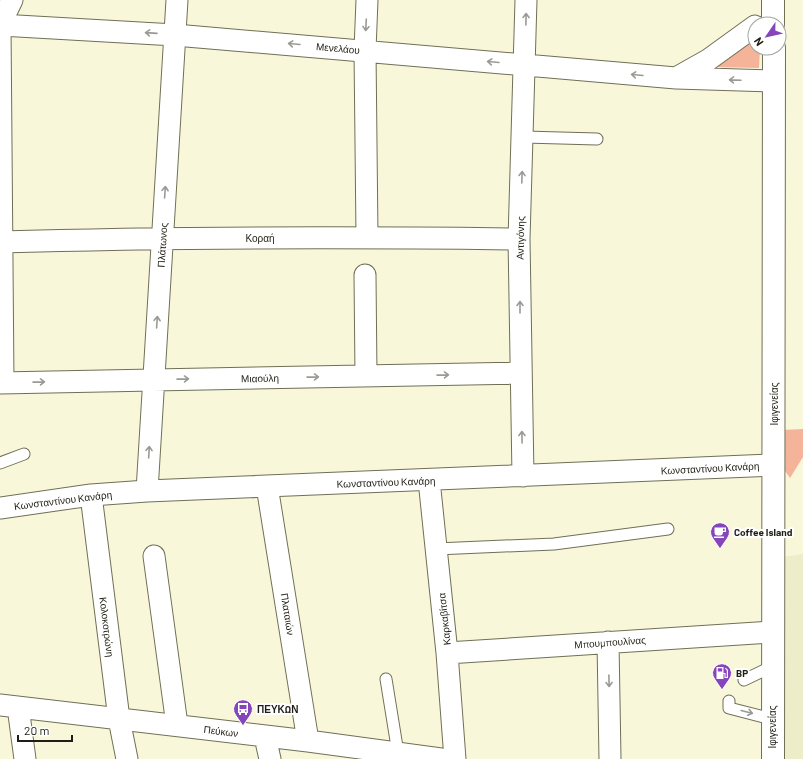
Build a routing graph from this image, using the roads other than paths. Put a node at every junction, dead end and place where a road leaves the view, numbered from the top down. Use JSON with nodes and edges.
{"nodes":[{"id":1,"x":12,"y":0,"type":"edge"},
{"id":2,"x":177,"y":0,"type":"edge"},
{"id":3,"x":367,"y":0,"type":"edge"},
{"id":4,"x":526,"y":0,"type":"edge"},
{"id":5,"x":0,"y":25,"type":"edge"},
{"id":6,"x":747,"y":32,"type":"edge"},
{"id":7,"x":175,"y":35,"type":"junction"},
{"id":8,"x":365,"y":50,"type":"junction"},
{"id":9,"x":774,"y":56,"type":"edge"},
{"id":10,"x":525,"y":65,"type":"junction"},
{"id":11,"x":676,"y":78,"type":"junction"},
{"id":12,"x":774,"y":81,"type":"junction"},
{"id":13,"x":524,"y":137,"type":"junction"},
{"id":14,"x":597,"y":139,"type":"dead end"},
{"id":15,"x":367,"y":237,"type":"junction"},
{"id":16,"x":162,"y":238,"type":"junction"},
{"id":17,"x":519,"y":239,"type":"junction"},
{"id":18,"x":0,"y":242,"type":"edge"},
{"id":19,"x":365,"y":275,"type":"dead end"},
{"id":20,"x":520,"y":373,"type":"junction"},
{"id":21,"x":366,"y":376,"type":"junction"},
{"id":22,"x":152,"y":380,"type":"junction"},
{"id":23,"x":2,"y":383,"type":"edge"},
{"id":24,"x":24,"y":454,"type":"dead end"},
{"id":25,"x":0,"y":464,"type":"edge"},
{"id":26,"x":773,"y":465,"type":"junction"},
{"id":27,"x":523,"y":476,"type":"junction"},
{"id":28,"x":429,"y":480,"type":"junction"},
{"id":29,"x":267,"y":486,"type":"junction"},
{"id":30,"x":147,"y":491,"type":"junction"},
{"id":31,"x":91,"y":496,"type":"junction"},
{"id":32,"x":0,"y":508,"type":"edge"},
{"id":33,"x":668,"y":529,"type":"dead end"},
{"id":34,"x":436,"y":549,"type":"junction"},
{"id":35,"x":154,"y":556,"type":"dead end"},
{"id":36,"x":773,"y":632,"type":"junction"},
{"id":37,"x":608,"y":642,"type":"junction"},
{"id":38,"x":447,"y":653,"type":"junction"},
{"id":39,"x":773,"y":666,"type":"junction"},
{"id":40,"x":386,"y":679,"type":"dead end"},
{"id":41,"x":744,"y":680,"type":"dead end"},
{"id":42,"x":729,"y":701,"type":"dead end"},
{"id":43,"x":9,"y":706,"type":"edge"},
{"id":44,"x":119,"y":719,"type":"junction"},
{"id":45,"x":772,"y":719,"type":"junction"},
{"id":46,"x":177,"y":725,"type":"junction"},
{"id":47,"x":265,"y":737,"type":"junction"},
{"id":48,"x":308,"y":741,"type":"junction"},
{"id":49,"x":386,"y":754,"type":"edge"},
{"id":50,"x":25,"y":759,"type":"edge"},
{"id":51,"x":127,"y":759,"type":"edge"},
{"id":52,"x":270,"y":759,"type":"edge"},
{"id":53,"x":441,"y":759,"type":"edge"},
{"id":54,"x":455,"y":759,"type":"edge"},
{"id":55,"x":610,"y":759,"type":"edge"},
{"id":56,"x":773,"y":759,"type":"edge"}],
"edges":[{"from":1,"to":5,"type":"street"},
{"from":2,"to":7,"type":"street","name":"Πλάτωνος"},
{"from":3,"to":8,"type":"street","one_way":true},
{"from":10,"to":4,"type":"street","name":"Αντιγόνης","one_way":true},
{"from":7,"to":5,"type":"street","name":"Μενελάου","one_way":true},
{"from":5,"to":18,"type":"street"},
{"from":6,"to":11,"type":"street"},
{"from":8,"to":7,"type":"street","name":"Μενελάου","one_way":true},
{"from":16,"to":7,"type":"street","name":"Πλάτωνος","one_way":true},
{"from":10,"to":8,"type":"street","name":"Μενελάου","one_way":true},
{"from":8,"to":15,"type":"street"},
{"from":9,"to":12,"type":"street","name":"Ιφιγενείας"},
{"from":11,"to":10,"type":"street","name":"Μενελάου","one_way":true},
{"from":10,"to":13,"type":"street","name":"Αντιγόνης"},
{"from":12,"to":11,"type":"street","name":"Μενελάου","one_way":true},
{"from":12,"to":26,"type":"street","name":"Ιφιγενείας"},
{"from":13,"to":14,"type":"lane"},
{"from":17,"to":13,"type":"street","name":"Αντιγόνης","one_way":true},
{"from":15,"to":16,"type":"street","name":"Κοραή"},
{"from":15,"to":17,"type":"street","name":"Κοραή"},
{"from":16,"to":18,"type":"street","name":"Κοραή"},
{"from":22,"to":16,"type":"street","name":"Πλάτωνος","one_way":true},
{"from":20,"to":17,"type":"street","name":"Αντιγόνης","one_way":true},
{"from":18,"to":23,"type":"street"},
{"from":19,"to":21,"type":"street"},
{"from":21,"to":20,"type":"street","name":"Μιαούλη","one_way":true},
{"from":27,"to":20,"type":"street","name":"Αντιγόνης","one_way":true},
{"from":22,"to":21,"type":"street","name":"Μιαούλη","one_way":true},
{"from":23,"to":22,"type":"street","name":"Μιαούλη","one_way":true},
{"from":30,"to":22,"type":"street","name":"Πλάτωνος","one_way":true},
{"from":24,"to":25,"type":"lane"},
{"from":26,"to":27,"type":"street","name":"Κωνσταντίνου Κανάρη"},
{"from":26,"to":36,"type":"street","name":"Ιφιγενείας"},
{"from":27,"to":28,"type":"street","name":"Κωνσταντίνου Κανάρη"},
{"from":28,"to":29,"type":"street","name":"Κωνσταντίνου Κανάρη"},
{"from":28,"to":34,"type":"street","name":"Καρκαβίτσα"},
{"from":29,"to":30,"type":"street","name":"Κωνσταντίνου Κανάρη"},
{"from":29,"to":48,"type":"street","name":"Πλαταιών"},
{"from":30,"to":31,"type":"street","name":"Κωνσταντίνου Κανάρη"},
{"from":31,"to":32,"type":"street","name":"Κωνσταντίνου Κανάρη"},
{"from":31,"to":44,"type":"street","name":"Κολοκοτρώνη"},
{"from":33,"to":34,"type":"lane"},
{"from":34,"to":38,"type":"street","name":"Καρκαβίτσα"},
{"from":35,"to":46,"type":"street"},
{"from":36,"to":37,"type":"street","name":"Μπουμπουλίνας"},
{"from":36,"to":39,"type":"street","name":"Ιφιγενείας"},
{"from":37,"to":38,"type":"street","name":"Μπουμπουλίνας"},
{"from":37,"to":55,"type":"street","one_way":true},
{"from":38,"to":54,"type":"street","name":"Καρκαβίτσα"},
{"from":39,"to":41,"type":"lane"},
{"from":39,"to":45,"type":"street","name":"Ιφιγενείας"},
{"from":40,"to":49,"type":"lane"},
{"from":42,"to":45,"type":"lane","one_way":true},
{"from":43,"to":44,"type":"street","name":"Πεύκων"},
{"from":43,"to":50,"type":"street"},
{"from":44,"to":46,"type":"street","name":"Πεύκων"},
{"from":44,"to":51,"type":"street","name":"Κολοκοτρώνη"},
{"from":45,"to":56,"type":"street","name":"Ιφιγενείας"},
{"from":46,"to":47,"type":"street","name":"Πεύκων"},
{"from":47,"to":48,"type":"street","name":"Πεύκων"},
{"from":47,"to":52,"type":"street"},
{"from":48,"to":49,"type":"street","name":"Πεύκων"},
{"from":49,"to":53,"type":"street","name":"Πεύκων"}]}
